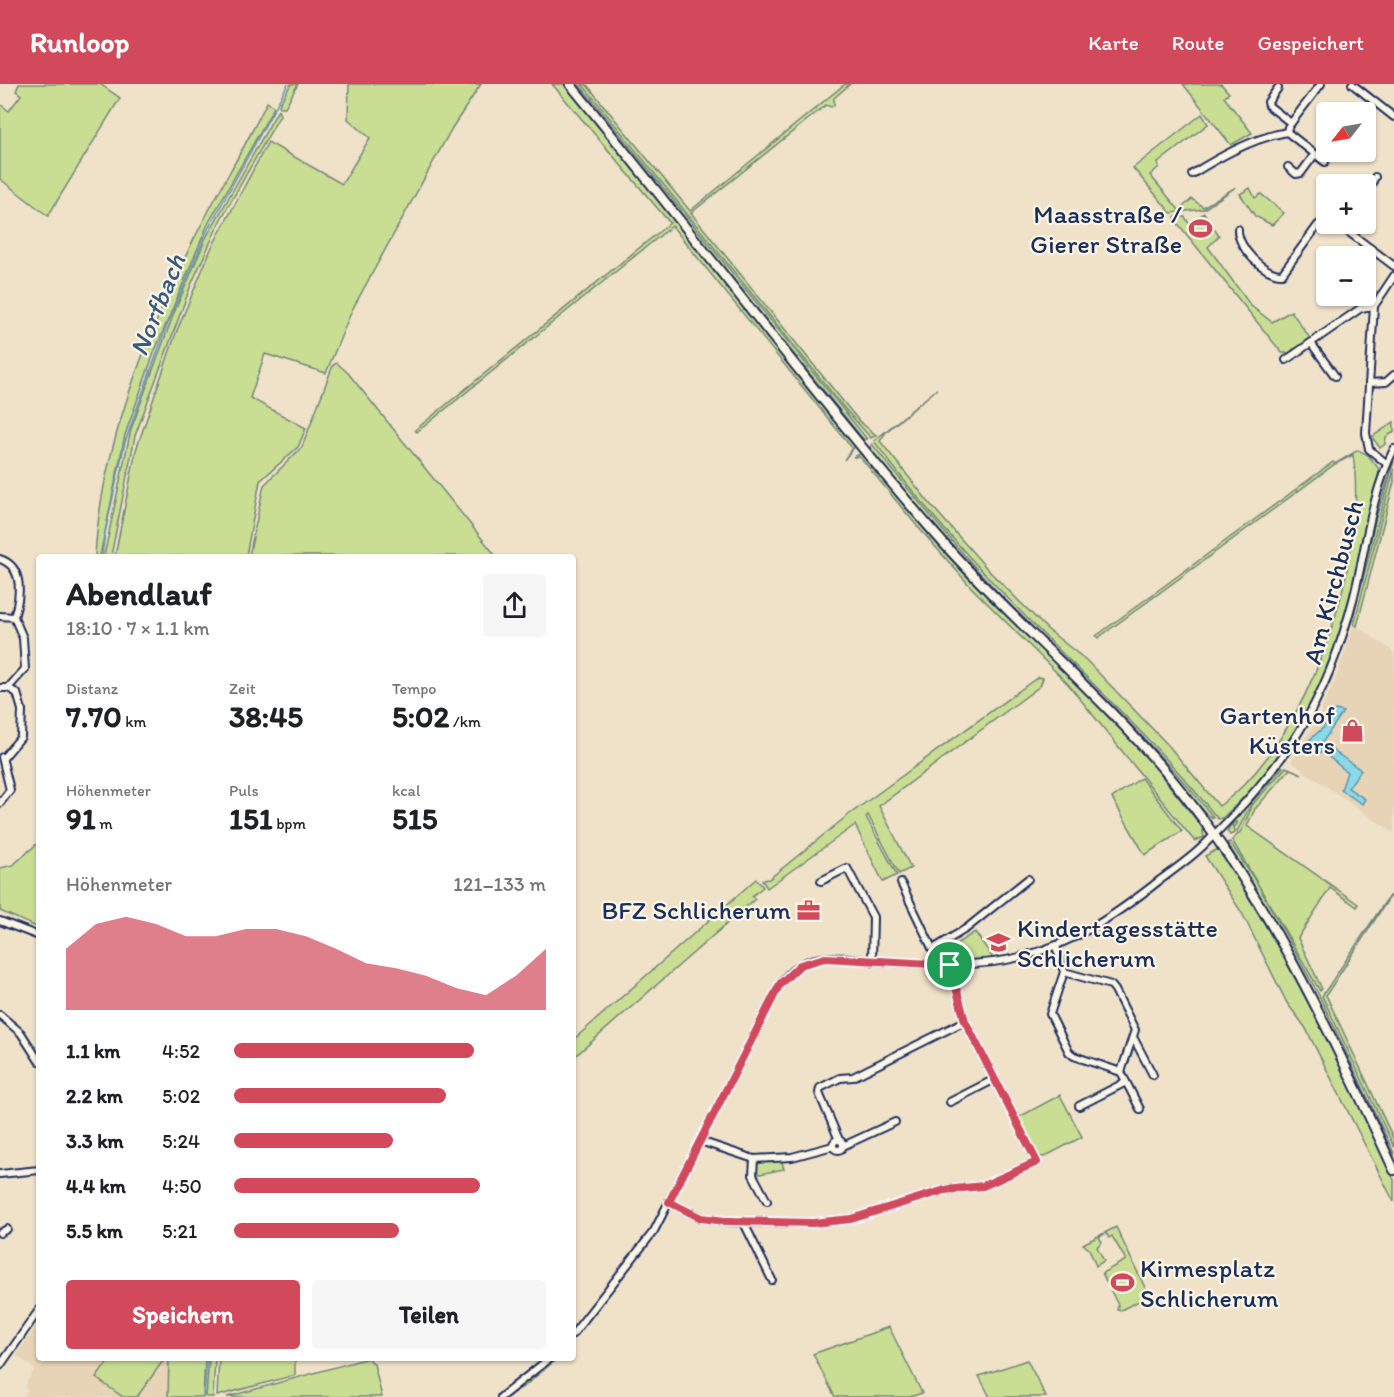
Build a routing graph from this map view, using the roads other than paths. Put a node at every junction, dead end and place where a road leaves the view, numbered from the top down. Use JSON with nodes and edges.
{"nodes":[{"id":1,"x":570,"y":84,"type":"edge"},
{"id":2,"x":1321,"y":84,"type":"edge"},
{"id":3,"x":1352,"y":84,"type":"edge"},
{"id":4,"x":1278,"y":88,"type":"dead end"},
{"id":5,"x":1394,"y":117,"type":"edge"},
{"id":6,"x":1291,"y":123,"type":"junction"},
{"id":7,"x":1287,"y":132,"type":"junction"},
{"id":8,"x":1316,"y":154,"type":"joint"},
{"id":9,"x":1288,"y":167,"type":"dead end"},
{"id":10,"x":1192,"y":174,"type":"dead end"},
{"id":11,"x":1316,"y":228,"type":"edge"},
{"id":12,"x":1238,"y":229,"type":"dead end"},
{"id":13,"x":1353,"y":234,"type":"edge"},
{"id":14,"x":1394,"y":266,"type":"edge"},
{"id":15,"x":1394,"y":276,"type":"edge"},
{"id":16,"x":1391,"y":284,"type":"edge"},
{"id":17,"x":1376,"y":303,"type":"edge"},
{"id":18,"x":1374,"y":306,"type":"joint"},
{"id":19,"x":1311,"y":343,"type":"junction"},
{"id":20,"x":1286,"y":360,"type":"dead end"},
{"id":21,"x":1394,"y":375,"type":"edge"},
{"id":22,"x":1335,"y":376,"type":"dead end"},
{"id":23,"x":1369,"y":383,"type":"junction"},
{"id":24,"x":1394,"y":449,"type":"edge"},
{"id":25,"x":1387,"y":464,"type":"junction"},
{"id":26,"x":0,"y":559,"type":"edge"},
{"id":27,"x":0,"y":616,"type":"edge"},
{"id":28,"x":14,"y":617,"type":"junction"},
{"id":29,"x":0,"y":688,"type":"edge"},
{"id":30,"x":8,"y":688,"type":"junction"},
{"id":31,"x":2,"y":757,"type":"edge"},
{"id":32,"x":0,"y":803,"type":"edge"},
{"id":33,"x":1214,"y":834,"type":"junction"},
{"id":34,"x":1028,"y":879,"type":"dead end"},
{"id":35,"x":821,"y":881,"type":"dead end"},
{"id":36,"x":901,"y":883,"type":"dead end"},
{"id":37,"x":0,"y":921,"type":"edge"},
{"id":38,"x":36,"y":935,"type":"edge"},
{"id":39,"x":1056,"y":946,"type":"junction"},
{"id":40,"x":933,"y":949,"type":"junction"},
{"id":41,"x":872,"y":961,"type":"junction"},
{"id":42,"x":940,"y":965,"type":"junction"},
{"id":43,"x":950,"y":965,"type":"junction"},
{"id":44,"x":1064,"y":972,"type":"junction"},
{"id":45,"x":0,"y":1015,"type":"edge"},
{"id":46,"x":965,"y":1021,"type":"junction"},
{"id":47,"x":1133,"y":1036,"type":"junction"},
{"id":48,"x":36,"y":1056,"type":"edge"},
{"id":49,"x":1121,"y":1072,"type":"junction"},
{"id":50,"x":1153,"y":1075,"type":"dead end"},
{"id":51,"x":995,"y":1079,"type":"junction"},
{"id":52,"x":1126,"y":1082,"type":"junction"},
{"id":53,"x":950,"y":1102,"type":"dead end"},
{"id":54,"x":1079,"y":1106,"type":"dead end"},
{"id":55,"x":1140,"y":1109,"type":"dead end"},
{"id":56,"x":895,"y":1122,"type":"dead end"},
{"id":57,"x":700,"y":1141,"type":"junction"},
{"id":58,"x":841,"y":1143,"type":"junction"},
{"id":59,"x":754,"y":1159,"type":"junction"},
{"id":60,"x":36,"y":1170,"type":"edge"},
{"id":61,"x":1394,"y":1170,"type":"edge"},
{"id":62,"x":0,"y":1174,"type":"edge"},
{"id":63,"x":767,"y":1201,"type":"dead end"},
{"id":64,"x":669,"y":1202,"type":"junction"},
{"id":65,"x":744,"y":1223,"type":"junction"},
{"id":66,"x":7,"y":1229,"type":"dead end"},
{"id":67,"x":0,"y":1233,"type":"edge"},
{"id":68,"x":772,"y":1280,"type":"dead end"},
{"id":69,"x":36,"y":1314,"type":"edge"},
{"id":70,"x":576,"y":1330,"type":"edge"},
{"id":71,"x":546,"y":1361,"type":"edge"},
{"id":72,"x":0,"y":1366,"type":"edge"},
{"id":73,"x":501,"y":1397,"type":"edge"}],
"edges":[{"from":1,"to":33,"type":"main road"},
{"from":2,"to":6,"type":"street"},
{"from":3,"to":5,"type":"street"},
{"from":4,"to":6,"type":"street"},
{"from":6,"to":7,"type":"street"},
{"from":7,"to":8,"type":"street"},
{"from":7,"to":10,"type":"street"},
{"from":8,"to":9,"type":"street"},
{"from":11,"to":12,"type":"street"},
{"from":13,"to":14,"type":"street"},
{"from":15,"to":16,"type":"street"},
{"from":16,"to":17,"type":"street"},
{"from":18,"to":19,"type":"street"},
{"from":18,"to":23,"type":"street"},
{"from":19,"to":20,"type":"street"},
{"from":19,"to":22,"type":"street"},
{"from":21,"to":23,"type":"street"},
{"from":23,"to":25,"type":"street"},
{"from":24,"to":25,"type":"street","name":"Am Kirchbusch"},
{"from":25,"to":33,"type":"street","name":"Am Kirchbusch"},
{"from":26,"to":28,"type":"street"},
{"from":27,"to":28,"type":"street"},
{"from":28,"to":30,"type":"street"},
{"from":29,"to":30,"type":"street"},
{"from":30,"to":31,"type":"street"},
{"from":31,"to":32,"type":"street"},
{"from":33,"to":39,"type":"street","name":"Am Kirchbusch"},
{"from":33,"to":61,"type":"main road"},
{"from":34,"to":40,"type":"street"},
{"from":35,"to":41,"type":"street"},
{"from":36,"to":40,"type":"street"},
{"from":37,"to":38,"type":"street"},
{"from":39,"to":43,"type":"street","name":"Am Kirchbusch"},
{"from":39,"to":44,"type":"street"},
{"from":40,"to":42,"type":"street"},
{"from":41,"to":42,"type":"street","name":"Am Kirchbusch"},
{"from":41,"to":57,"type":"street","name":"Am Kirchbusch"},
{"from":42,"to":43,"type":"street","name":"Am Kirchbusch"},
{"from":43,"to":46,"type":"street"},
{"from":44,"to":47,"type":"street"},
{"from":44,"to":49,"type":"street"},
{"from":45,"to":48,"type":"street"},
{"from":46,"to":51,"type":"street"},
{"from":46,"to":58,"type":"street"},
{"from":47,"to":49,"type":"street"},
{"from":47,"to":50,"type":"street"},
{"from":49,"to":52,"type":"street"},
{"from":51,"to":53,"type":"street"},
{"from":51,"to":65,"type":"street"},
{"from":52,"to":54,"type":"street"},
{"from":52,"to":55,"type":"street"},
{"from":56,"to":58,"type":"street"},
{"from":57,"to":59,"type":"street"},
{"from":57,"to":64,"type":"street","name":"Am Kirchbusch"},
{"from":58,"to":59,"type":"street"},
{"from":59,"to":63,"type":"street"},
{"from":60,"to":62,"type":"street"},
{"from":64,"to":65,"type":"street"},
{"from":64,"to":70,"type":"street","name":"Am Kirchbusch"},
{"from":65,"to":68,"type":"street"},
{"from":66,"to":67,"type":"street"},
{"from":69,"to":72,"type":"street"},
{"from":71,"to":73,"type":"street"}]}
